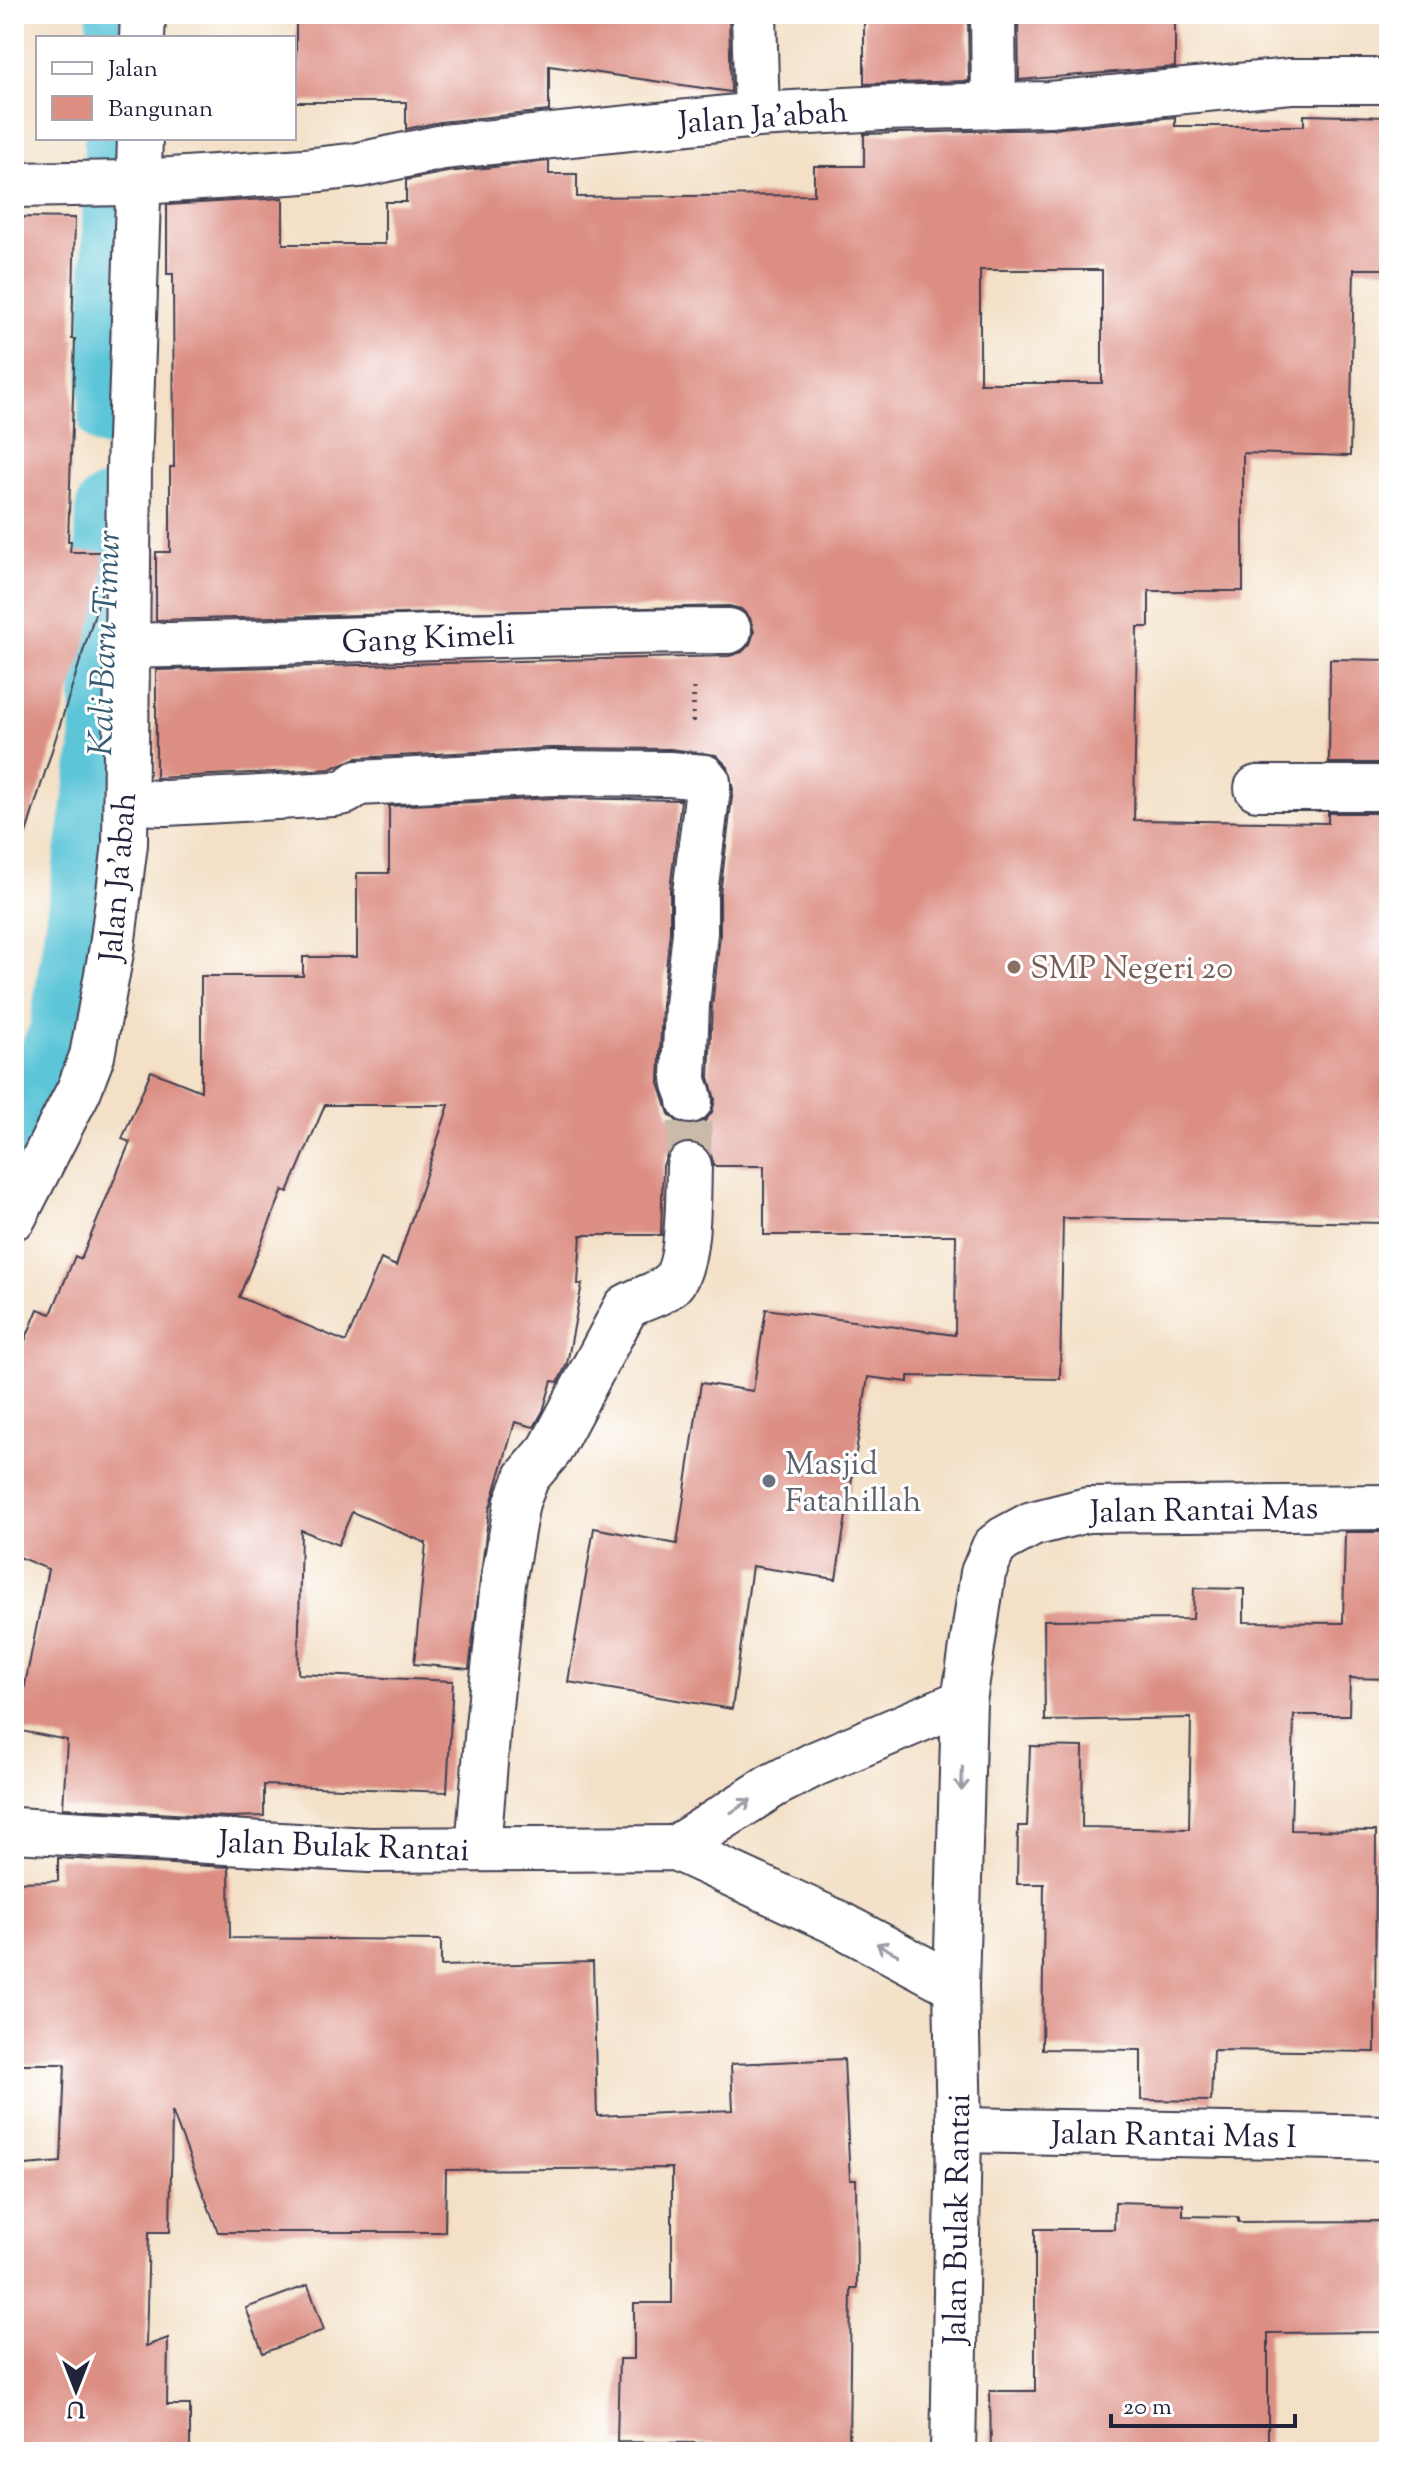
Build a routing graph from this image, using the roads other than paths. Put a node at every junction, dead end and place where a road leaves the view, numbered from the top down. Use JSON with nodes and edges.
{"nodes":[{"id":1,"x":143,"y":14,"type":"edge"},
{"id":2,"x":754,"y":14,"type":"edge"},
{"id":3,"x":993,"y":14,"type":"edge"},
{"id":4,"x":142,"y":36,"type":"edge"},
{"id":5,"x":1389,"y":81,"type":"edge"},
{"id":6,"x":994,"y":106,"type":"junction"},
{"id":7,"x":757,"y":115,"type":"junction"},
{"id":8,"x":140,"y":140,"type":"edge"},
{"id":9,"x":133,"y":182,"type":"junction"},
{"id":10,"x":14,"y":185,"type":"edge"},
{"id":11,"x":712,"y":631,"type":"road end"},
{"id":12,"x":128,"y":646,"type":"junction"},
{"id":13,"x":1257,"y":788,"type":"dead end"},
{"id":14,"x":1389,"y":788,"type":"edge"},
{"id":15,"x":126,"y":802,"type":"junction"},
{"id":16,"x":690,"y":1101,"type":"tunnel mouth"},
{"id":17,"x":689,"y":1166,"type":"tunnel mouth"},
{"id":18,"x":14,"y":1217,"type":"edge"},
{"id":19,"x":1389,"y":1507,"type":"edge"},
{"id":20,"x":964,"y":1701,"type":"junction"},
{"id":21,"x":14,"y":1830,"type":"edge"},
{"id":22,"x":675,"y":1848,"type":"junction"},
{"id":23,"x":478,"y":1849,"type":"junction"},
{"id":24,"x":956,"y":1986,"type":"junction"},
{"id":25,"x":959,"y":2130,"type":"junction"},
{"id":26,"x":1389,"y":2138,"type":"edge"},
{"id":27,"x":953,"y":2452,"type":"edge"}],
"edges":[{"from":1,"to":4,"type":"street"},
{"from":2,"to":7,"type":"street"},
{"from":3,"to":6,"type":"street"},
{"from":5,"to":6,"type":"street","name":"Jalan Ja'abah"},
{"from":6,"to":7,"type":"street","name":"Jalan Ja'abah"},
{"from":7,"to":9,"type":"street","name":"Jalan Ja'abah"},
{"from":8,"to":9,"type":"street"},
{"from":9,"to":10,"type":"street","name":"Jalan Ja'abah"},
{"from":9,"to":12,"type":"street","name":"Jalan Ja'abah"},
{"from":11,"to":12,"type":"street","name":"Gang Kimeli"},
{"from":12,"to":15,"type":"street","name":"Jalan Ja'abah"},
{"from":13,"to":14,"type":"street"},
{"from":15,"to":16,"type":"street"},
{"from":15,"to":18,"type":"street","name":"Jalan Ja'abah"},
{"from":17,"to":23,"type":"street"},
{"from":19,"to":20,"type":"street","name":"Jalan Rantai Mas"},
{"from":22,"to":20,"type":"street","one_way":true},
{"from":20,"to":24,"type":"street","name":"Jalan Bulak Rantai","one_way":true},
{"from":21,"to":23,"type":"street","name":"Jalan Bulak Rantai"},
{"from":22,"to":23,"type":"street","name":"Jalan Bulak Rantai"},
{"from":24,"to":22,"type":"street","name":"Jalan Bulak Rantai","one_way":true},
{"from":24,"to":25,"type":"street","name":"Jalan Bulak Rantai"},
{"from":25,"to":26,"type":"street","name":"Jalan Rantai Mas I"},
{"from":25,"to":27,"type":"street","name":"Jalan Bulak Rantai"}]}
